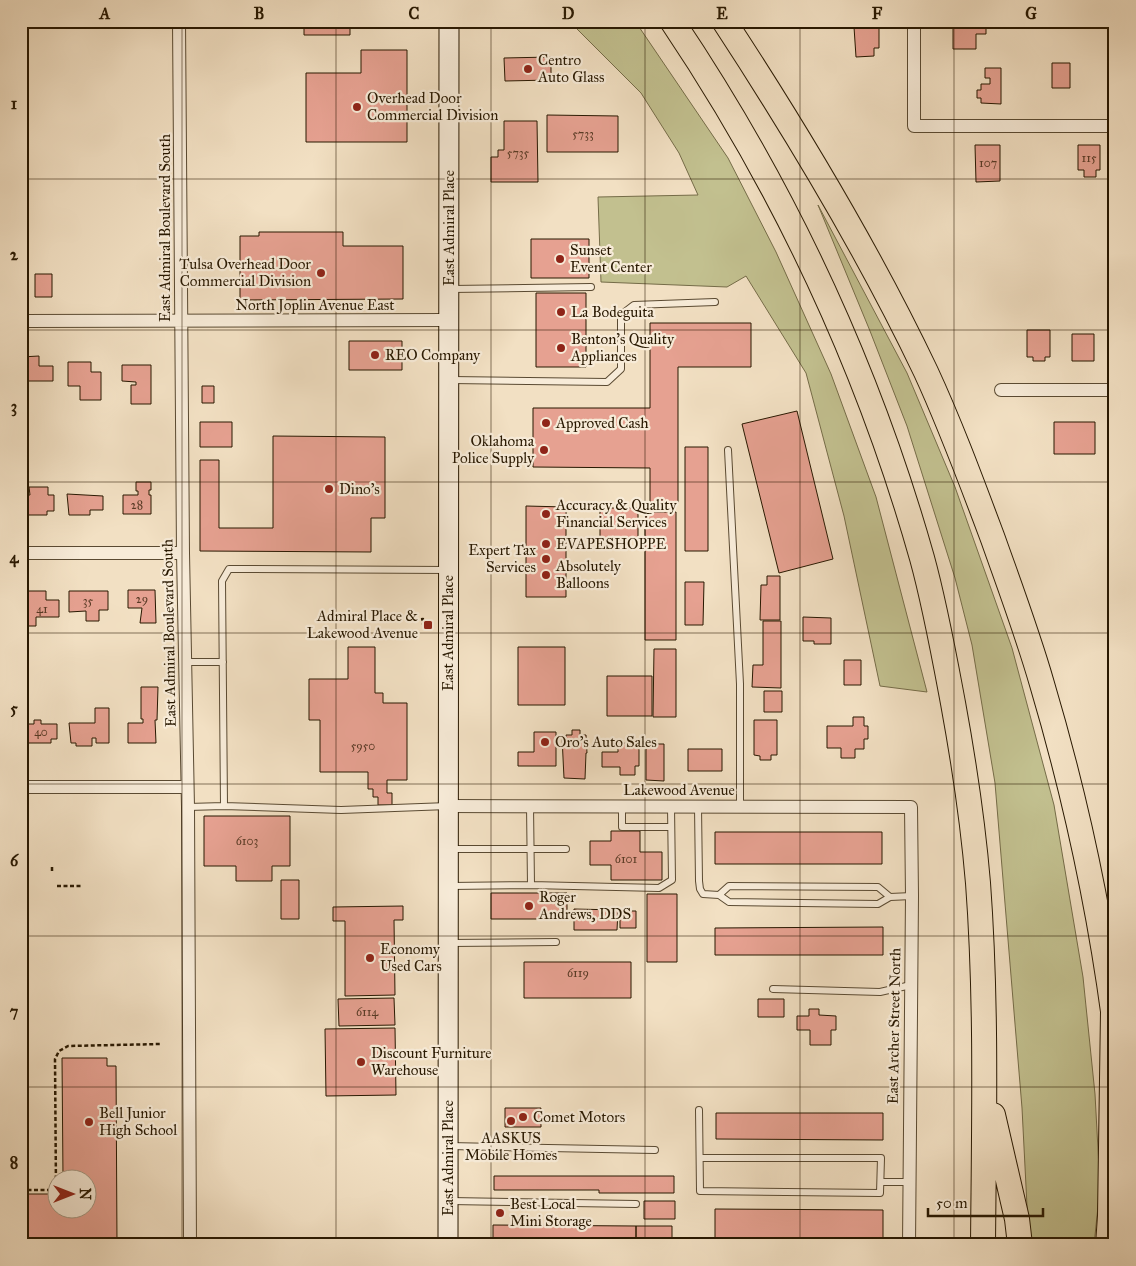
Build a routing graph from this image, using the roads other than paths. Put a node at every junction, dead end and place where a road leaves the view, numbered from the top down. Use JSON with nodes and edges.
{"nodes":[{"id":1,"x":179,"y":21,"type":"edge"},
{"id":2,"x":450,"y":21,"type":"edge"},
{"id":3,"x":672,"y":21,"type":"edge"},
{"id":4,"x":724,"y":21,"type":"edge"},
{"id":5,"x":914,"y":21,"type":"edge"},
{"id":6,"x":1115,"y":126,"type":"edge"},
{"id":7,"x":590,"y":287,"type":"dead end"},
{"id":8,"x":449,"y":289,"type":"junction"},
{"id":9,"x":715,"y":302,"type":"dead end"},
{"id":10,"x":449,"y":320,"type":"junction"},
{"id":11,"x":21,"y":321,"type":"edge"},
{"id":12,"x":181,"y":322,"type":"junction"},
{"id":13,"x":449,"y":380,"type":"junction"},
{"id":14,"x":1001,"y":390,"type":"dead end"},
{"id":15,"x":1115,"y":390,"type":"edge"},
{"id":16,"x":728,"y":450,"type":"dead end"},
{"id":17,"x":21,"y":553,"type":"edge"},
{"id":18,"x":184,"y":553,"type":"junction"},
{"id":19,"x":448,"y":570,"type":"junction"},
{"id":20,"x":186,"y":662,"type":"junction"},
{"id":21,"x":222,"y":662,"type":"junction"},
{"id":22,"x":21,"y":787,"type":"edge"},
{"id":23,"x":187,"y":787,"type":"junction"},
{"id":24,"x":224,"y":806,"type":"junction"},
{"id":25,"x":448,"y":806,"type":"junction"},
{"id":26,"x":530,"y":806,"type":"junction"},
{"id":27,"x":188,"y":807,"type":"junction"},
{"id":28,"x":622,"y":807,"type":"junction"},
{"id":29,"x":671,"y":807,"type":"junction"},
{"id":30,"x":698,"y":807,"type":"junction"},
{"id":31,"x":740,"y":807,"type":"junction"},
{"id":32,"x":911,"y":807,"type":"joint"},
{"id":33,"x":671,"y":827,"type":"junction"},
{"id":34,"x":448,"y":849,"type":"junction"},
{"id":35,"x":530,"y":850,"type":"junction"},
{"id":36,"x":566,"y":850,"type":"dead end"},
{"id":37,"x":530,"y":885,"type":"junction"},
{"id":38,"x":448,"y":886,"type":"junction"},
{"id":39,"x":719,"y":895,"type":"junction"},
{"id":40,"x":912,"y":896,"type":"junction"},
{"id":41,"x":890,"y":897,"type":"junction"},
{"id":42,"x":556,"y":942,"type":"dead end"},
{"id":43,"x":448,"y":943,"type":"junction"},
{"id":44,"x":911,"y":985,"type":"junction"},
{"id":45,"x":773,"y":990,"type":"dead end"},
{"id":46,"x":1114,"y":1018,"type":"edge"},
{"id":47,"x":984,"y":1077,"type":"junction"},
{"id":48,"x":699,"y":1110,"type":"dead end"},
{"id":49,"x":448,"y":1146,"type":"junction"},
{"id":50,"x":655,"y":1150,"type":"dead end"},
{"id":51,"x":700,"y":1158,"type":"junction"},
{"id":52,"x":881,"y":1182,"type":"junction"},
{"id":53,"x":909,"y":1182,"type":"junction"},
{"id":54,"x":448,"y":1201,"type":"junction"},
{"id":55,"x":636,"y":1204,"type":"dead end"},
{"id":56,"x":190,"y":1245,"type":"edge"},
{"id":57,"x":448,"y":1245,"type":"edge"},
{"id":58,"x":909,"y":1245,"type":"edge"},
{"id":59,"x":983,"y":1245,"type":"edge"},
{"id":60,"x":1020,"y":1245,"type":"edge"},
{"id":61,"x":1108,"y":1245,"type":"edge"}],
"edges":[{"from":1,"to":12,"type":"street","name":"East Admiral Boulevard South"},
{"from":2,"to":8,"type":"main road","name":"East Admiral Place"},
{"from":3,"to":47,"type":"highway"},
{"from":4,"to":46,"type":"highway"},
{"from":5,"to":6,"type":"street"},
{"from":7,"to":8,"type":"lane"},
{"from":8,"to":10,"type":"main road","name":"East Admiral Place"},
{"from":9,"to":13,"type":"lane"},
{"from":10,"to":12,"type":"street","name":"North Joplin Avenue East"},
{"from":10,"to":13,"type":"main road","name":"East Admiral Place"},
{"from":11,"to":12,"type":"street","name":"North Joplin Avenue East"},
{"from":12,"to":18,"type":"street","name":"East Admiral Boulevard South"},
{"from":13,"to":19,"type":"main road","name":"East Admiral Place"},
{"from":14,"to":15,"type":"street"},
{"from":16,"to":31,"type":"lane"},
{"from":17,"to":18,"type":"street"},
{"from":18,"to":20,"type":"street","name":"East Admiral Boulevard South"},
{"from":19,"to":21,"type":"lane"},
{"from":19,"to":25,"type":"main road","name":"East Admiral Place"},
{"from":20,"to":21,"type":"lane"},
{"from":20,"to":23,"type":"street","name":"East Admiral Boulevard South"},
{"from":21,"to":24,"type":"lane"},
{"from":22,"to":23,"type":"street"},
{"from":23,"to":27,"type":"street","name":"East Admiral Boulevard South"},
{"from":24,"to":25,"type":"lane"},
{"from":24,"to":27,"type":"lane"},
{"from":25,"to":26,"type":"street","name":"Lakewood Avenue"},
{"from":25,"to":34,"type":"main road","name":"East Admiral Place"},
{"from":26,"to":28,"type":"street","name":"Lakewood Avenue"},
{"from":26,"to":35,"type":"lane"},
{"from":27,"to":56,"type":"street","name":"East Admiral Boulevard South"},
{"from":28,"to":29,"type":"street","name":"Lakewood Avenue"},
{"from":28,"to":33,"type":"lane"},
{"from":29,"to":30,"type":"street","name":"Lakewood Avenue"},
{"from":29,"to":33,"type":"lane"},
{"from":30,"to":31,"type":"street","name":"Lakewood Avenue"},
{"from":30,"to":39,"type":"lane"},
{"from":31,"to":32,"type":"street","name":"Lakewood Avenue"},
{"from":32,"to":40,"type":"street","name":"East Archer Street North"},
{"from":33,"to":37,"type":"lane"},
{"from":34,"to":35,"type":"lane"},
{"from":34,"to":38,"type":"main road","name":"East Admiral Place"},
{"from":35,"to":36,"type":"lane"},
{"from":35,"to":37,"type":"lane"},
{"from":37,"to":38,"type":"lane"},
{"from":38,"to":43,"type":"main road","name":"East Admiral Place"},
{"from":39,"to":41,"type":"lane"},
{"from":39,"to":41,"type":"lane"},
{"from":40,"to":41,"type":"lane"},
{"from":40,"to":44,"type":"street","name":"East Archer Street North"},
{"from":42,"to":43,"type":"lane"},
{"from":43,"to":49,"type":"main road","name":"East Admiral Place"},
{"from":44,"to":45,"type":"lane"},
{"from":44,"to":53,"type":"street","name":"East Archer Street North"},
{"from":46,"to":61,"type":"highway"},
{"from":47,"to":59,"type":"highway"},
{"from":47,"to":60,"type":"highway"},
{"from":48,"to":51,"type":"lane"},
{"from":49,"to":50,"type":"lane"},
{"from":49,"to":54,"type":"main road","name":"East Admiral Place"},
{"from":51,"to":52,"type":"lane"},
{"from":51,"to":52,"type":"lane"},
{"from":52,"to":53,"type":"lane"},
{"from":53,"to":58,"type":"street","name":"East Archer Street North"},
{"from":54,"to":55,"type":"lane"},
{"from":54,"to":57,"type":"main road","name":"East Admiral Place"}]}
